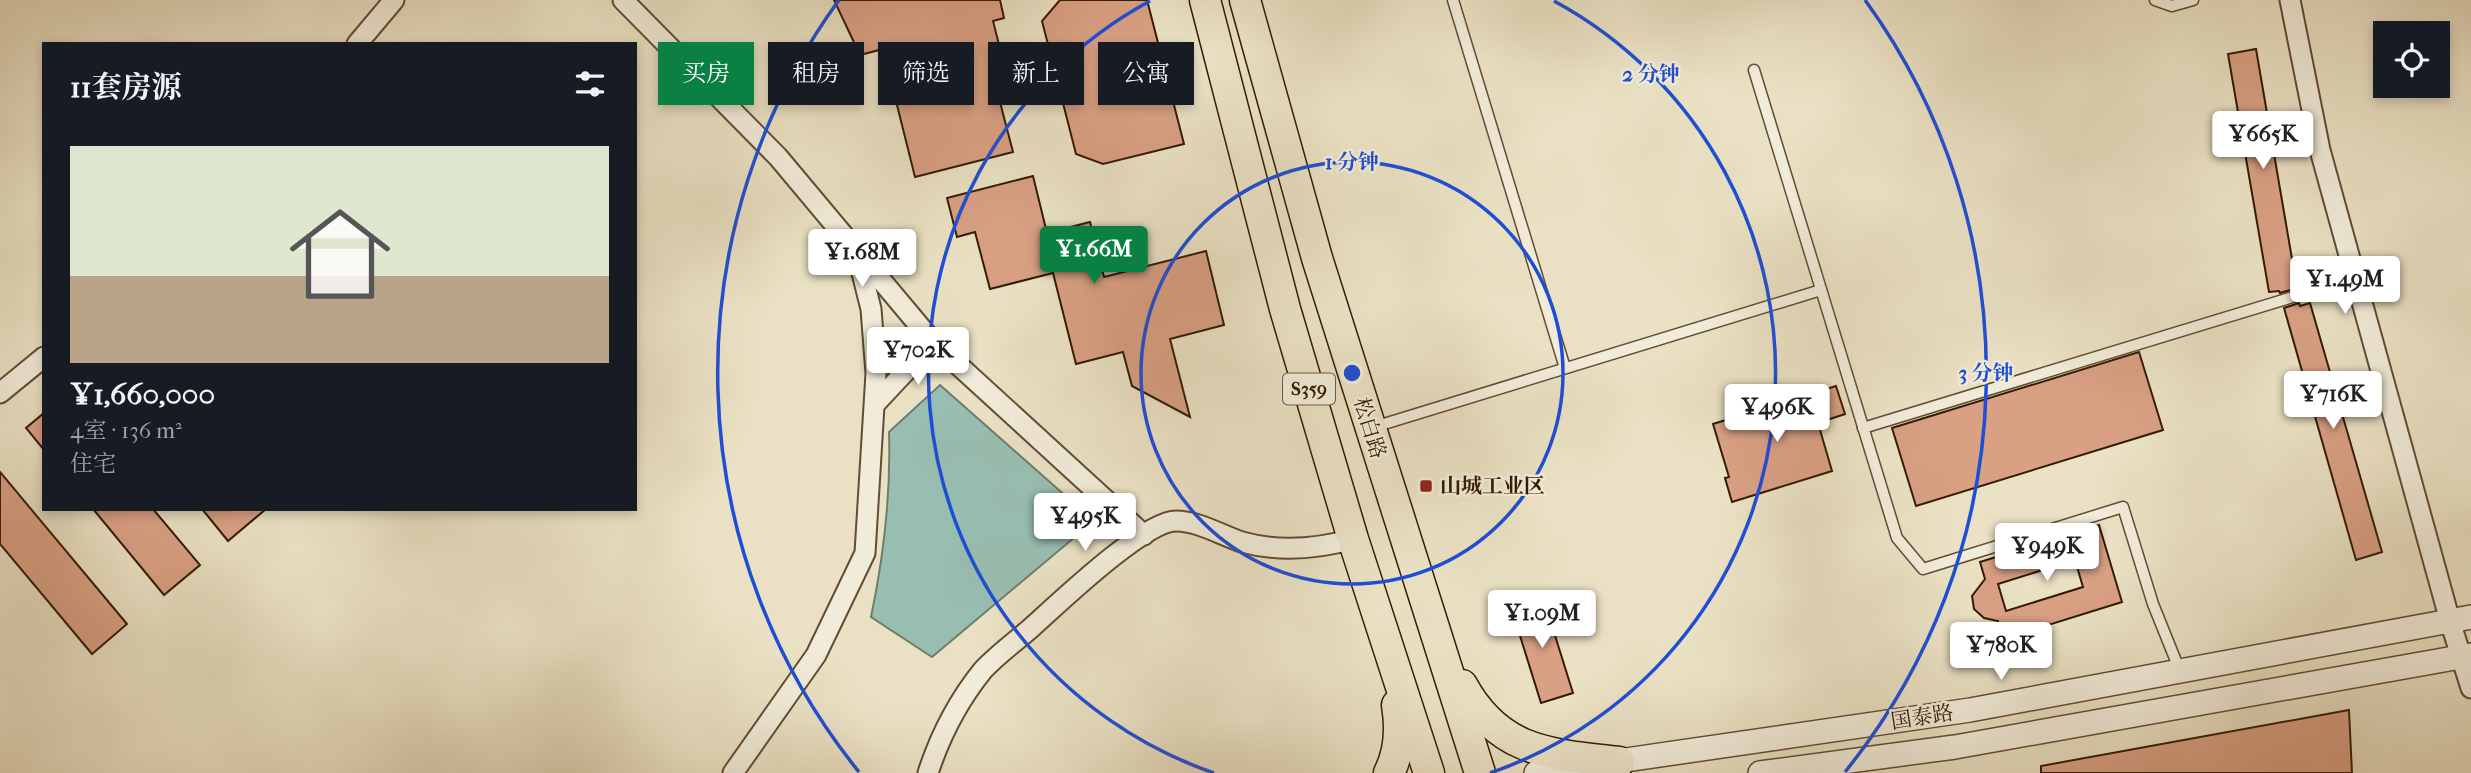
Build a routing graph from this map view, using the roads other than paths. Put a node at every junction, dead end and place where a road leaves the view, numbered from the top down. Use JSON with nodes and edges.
{"nodes":[{"id":1,"x":394,"y":0,"type":"edge"},
{"id":2,"x":623,"y":0,"type":"edge"},
{"id":3,"x":1205,"y":0,"type":"edge"},
{"id":4,"x":1245,"y":0,"type":"edge"},
{"id":5,"x":1453,"y":0,"type":"edge"},
{"id":6,"x":2155,"y":0,"type":"edge"},
{"id":7,"x":2193,"y":0,"type":"edge"},
{"id":8,"x":2290,"y":0,"type":"edge"},
{"id":9,"x":359,"y":42,"type":"edge"},
{"id":10,"x":1754,"y":70,"type":"dead end"},
{"id":11,"x":855,"y":248,"type":"junction"},
{"id":12,"x":2355,"y":278,"type":"junction"},
{"id":13,"x":1821,"y":290,"type":"junction"},
{"id":14,"x":933,"y":342,"type":"junction"},
{"id":15,"x":42,"y":359,"type":"edge"},
{"id":16,"x":1565,"y":368,"type":"junction"},
{"id":17,"x":0,"y":393,"type":"edge"},
{"id":18,"x":875,"y":404,"type":"junction"},
{"id":19,"x":1370,"y":428,"type":"junction"},
{"id":20,"x":1863,"y":428,"type":"junction"},
{"id":21,"x":1144,"y":535,"type":"junction"},
{"id":22,"x":1353,"y":539,"type":"junction"},
{"id":23,"x":2460,"y":619,"type":"edge"},
{"id":24,"x":1384,"y":635,"type":"junction"},
{"id":25,"x":1438,"y":639,"type":"junction"},
{"id":26,"x":2466,"y":656,"type":"edge"},
{"id":27,"x":2180,"y":672,"type":"junction"},
{"id":28,"x":2471,"y":688,"type":"edge"},
{"id":29,"x":1619,"y":762,"type":"junction"},
{"id":30,"x":733,"y":773,"type":"edge"},
{"id":31,"x":928,"y":773,"type":"edge"},
{"id":32,"x":1389,"y":773,"type":"edge"},
{"id":33,"x":1429,"y":773,"type":"edge"},
{"id":34,"x":1480,"y":773,"type":"edge"},
{"id":35,"x":1536,"y":773,"type":"edge"},
{"id":36,"x":1760,"y":773,"type":"edge"}],
"edges":[{"from":1,"to":9,"type":"street"},
{"from":2,"to":11,"type":"street"},
{"from":3,"to":22,"type":"main road","number":"S359"},
{"from":4,"to":19,"type":"main road","name":"松白路","number":"S359"},
{"from":5,"to":16,"type":"lane"},
{"from":6,"to":7,"type":"lane"},
{"from":8,"to":12,"type":"street"},
{"from":10,"to":13,"type":"lane"},
{"from":11,"to":14,"type":"street"},
{"from":11,"to":18,"type":"street"},
{"from":12,"to":20,"type":"lane"},
{"from":12,"to":23,"type":"street"},
{"from":13,"to":16,"type":"lane"},
{"from":13,"to":20,"type":"lane"},
{"from":14,"to":18,"type":"street"},
{"from":14,"to":21,"type":"street"},
{"from":15,"to":17,"type":"street"},
{"from":16,"to":19,"type":"lane"},
{"from":18,"to":30,"type":"street"},
{"from":19,"to":25,"type":"main road","name":"松白路","number":"S359"},
{"from":20,"to":27,"type":"lane"},
{"from":21,"to":22,"type":"street"},
{"from":21,"to":31,"type":"street"},
{"from":22,"to":24,"type":"main road","number":"S359"},
{"from":23,"to":26,"type":"street"},
{"from":23,"to":27,"type":"street","name":"国泰路"},
{"from":24,"to":32,"type":"main road"},
{"from":24,"to":33,"type":"main road","number":"S359"},
{"from":25,"to":29,"type":"main road"},
{"from":25,"to":34,"type":"main road","name":"松白路","number":"S359"},
{"from":26,"to":28,"type":"street"},
{"from":26,"to":36,"type":"street","name":"国泰路"},
{"from":27,"to":29,"type":"street","name":"国泰路"},
{"from":29,"to":35,"type":"street","name":"国泰路"}]}
